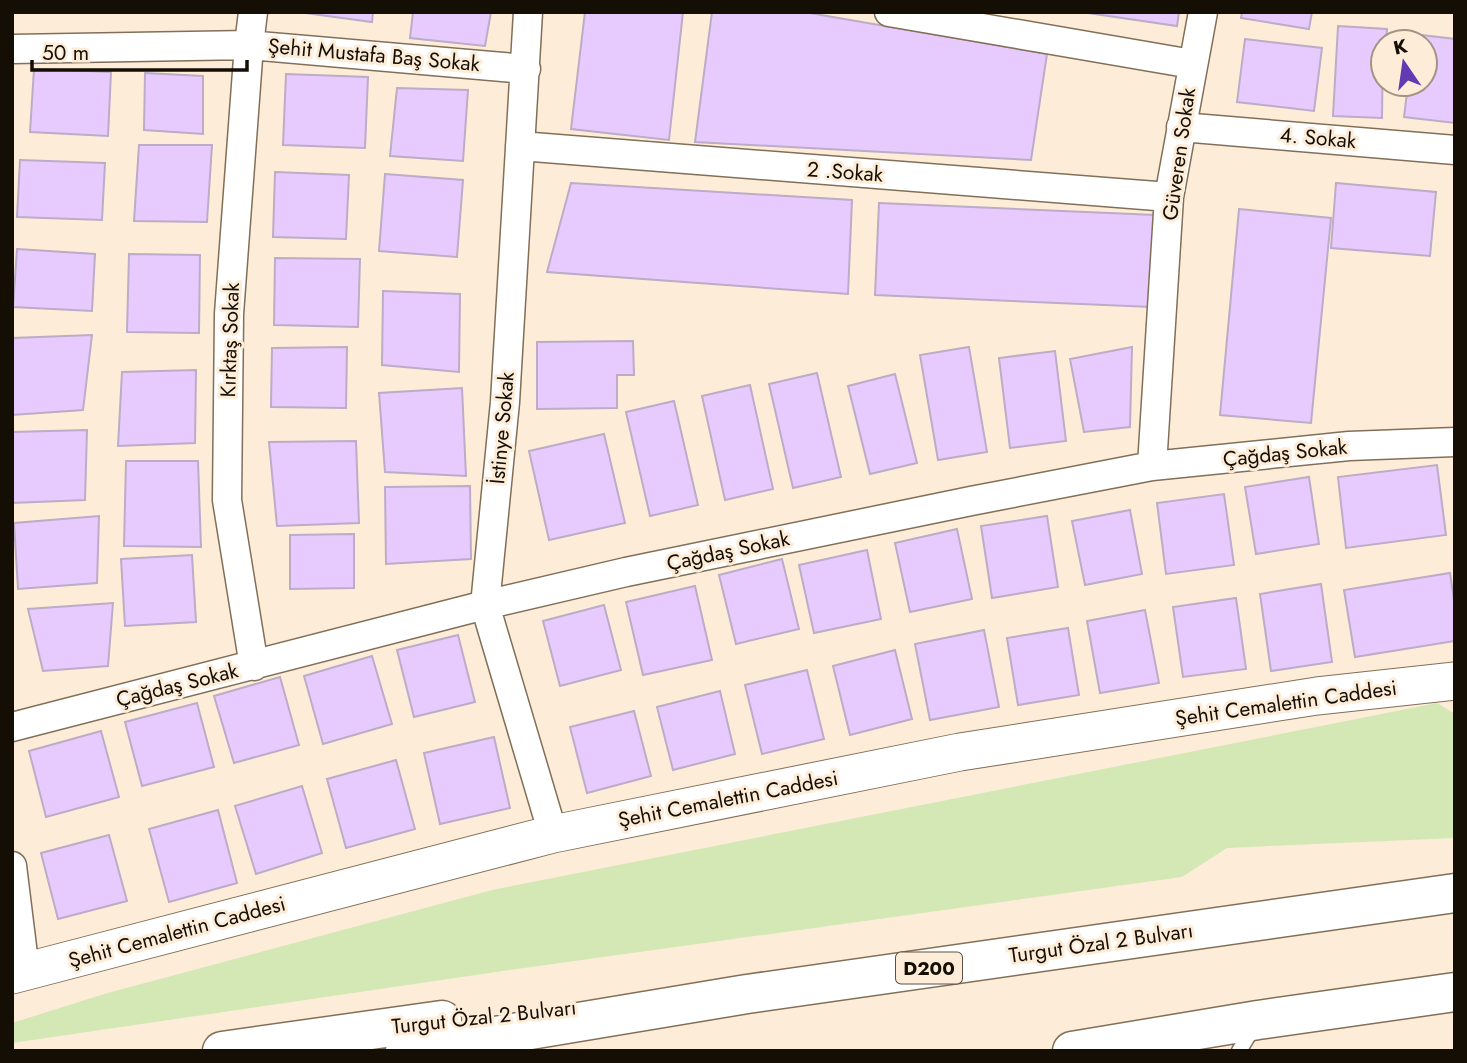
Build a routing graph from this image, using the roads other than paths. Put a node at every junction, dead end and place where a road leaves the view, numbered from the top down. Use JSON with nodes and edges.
{"nodes":[{"id":1,"x":253,"y":12,"type":"edge"},
{"id":2,"x":528,"y":12,"type":"edge"},
{"id":3,"x":889,"y":12,"type":"edge"},
{"id":4,"x":1203,"y":12,"type":"edge"},
{"id":5,"x":249,"y":45,"type":"junction"},
{"id":6,"x":12,"y":49,"type":"edge"},
{"id":7,"x":1192,"y":64,"type":"junction"},
{"id":8,"x":526,"y":69,"type":"junction"},
{"id":9,"x":1181,"y":127,"type":"junction"},
{"id":10,"x":520,"y":146,"type":"junction"},
{"id":11,"x":1455,"y":150,"type":"edge"},
{"id":12,"x":1170,"y":197,"type":"junction"},
{"id":13,"x":1455,"y":442,"type":"edge"},
{"id":14,"x":1152,"y":466,"type":"junction"},
{"id":15,"x":485,"y":605,"type":"junction"},
{"id":16,"x":254,"y":666,"type":"junction"},
{"id":17,"x":1455,"y":681,"type":"edge"},
{"id":18,"x":12,"y":727,"type":"edge"},
{"id":19,"x":553,"y":834,"type":"junction"},
{"id":20,"x":12,"y":866,"type":"edge"},
{"id":21,"x":1455,"y":893,"type":"edge"},
{"id":22,"x":19,"y":973,"type":"edge"},
{"id":23,"x":1455,"y":992,"type":"edge"},
{"id":24,"x":747,"y":994,"type":"junction"},
{"id":25,"x":1249,"y":1036,"type":"edge"},
{"id":26,"x":222,"y":1051,"type":"edge"},
{"id":27,"x":405,"y":1051,"type":"edge"},
{"id":28,"x":1072,"y":1051,"type":"edge"}],
"edges":[{"from":1,"to":5,"type":"street","name":"Kırktaş Sokak"},
{"from":2,"to":8,"type":"street","name":"İstinye Sokak"},
{"from":3,"to":7,"type":"street","name":"Güveren Sokak"},
{"from":4,"to":7,"type":"street"},
{"from":5,"to":6,"type":"street","name":"Şehit Mustafa Baş Sokak"},
{"from":5,"to":8,"type":"street","name":"Şehit Mustafa Baş Sokak"},
{"from":5,"to":16,"type":"street","name":"Kırktaş Sokak"},
{"from":7,"to":9,"type":"street","name":"Güveren Sokak"},
{"from":8,"to":10,"type":"street","name":"İstinye Sokak"},
{"from":9,"to":11,"type":"street","name":"4. Sokak"},
{"from":9,"to":12,"type":"street","name":"Güveren Sokak"},
{"from":10,"to":12,"type":"street","name":"2 .Sokak"},
{"from":10,"to":15,"type":"street","name":"İstinye Sokak"},
{"from":12,"to":14,"type":"street","name":"Güveren Sokak"},
{"from":13,"to":14,"type":"street","name":"Çağdaş Sokak"},
{"from":14,"to":15,"type":"street","name":"Çağdaş Sokak"},
{"from":15,"to":16,"type":"street","name":"Çağdaş Sokak"},
{"from":15,"to":19,"type":"street","name":"İstinye Sokak"},
{"from":16,"to":18,"type":"street","name":"Çağdaş Sokak"},
{"from":17,"to":19,"type":"street","name":"Şehit Cemalettin Caddesi"},
{"from":19,"to":22,"type":"street","name":"Şehit Cemalettin Caddesi"},
{"from":20,"to":22,"type":"street"},
{"from":21,"to":24,"type":"highway","name":"Turgut Özal 2 Bulvarı","number":"D200"},
{"from":23,"to":25,"type":"highway"},
{"from":24,"to":26,"type":"highway","name":"Turgut Özal 2 Bulvarı"},
{"from":24,"to":27,"type":"highway","name":"Turgut Özal 2 Bulvarı","number":"D200"},
{"from":25,"to":28,"type":"highway"}]}
